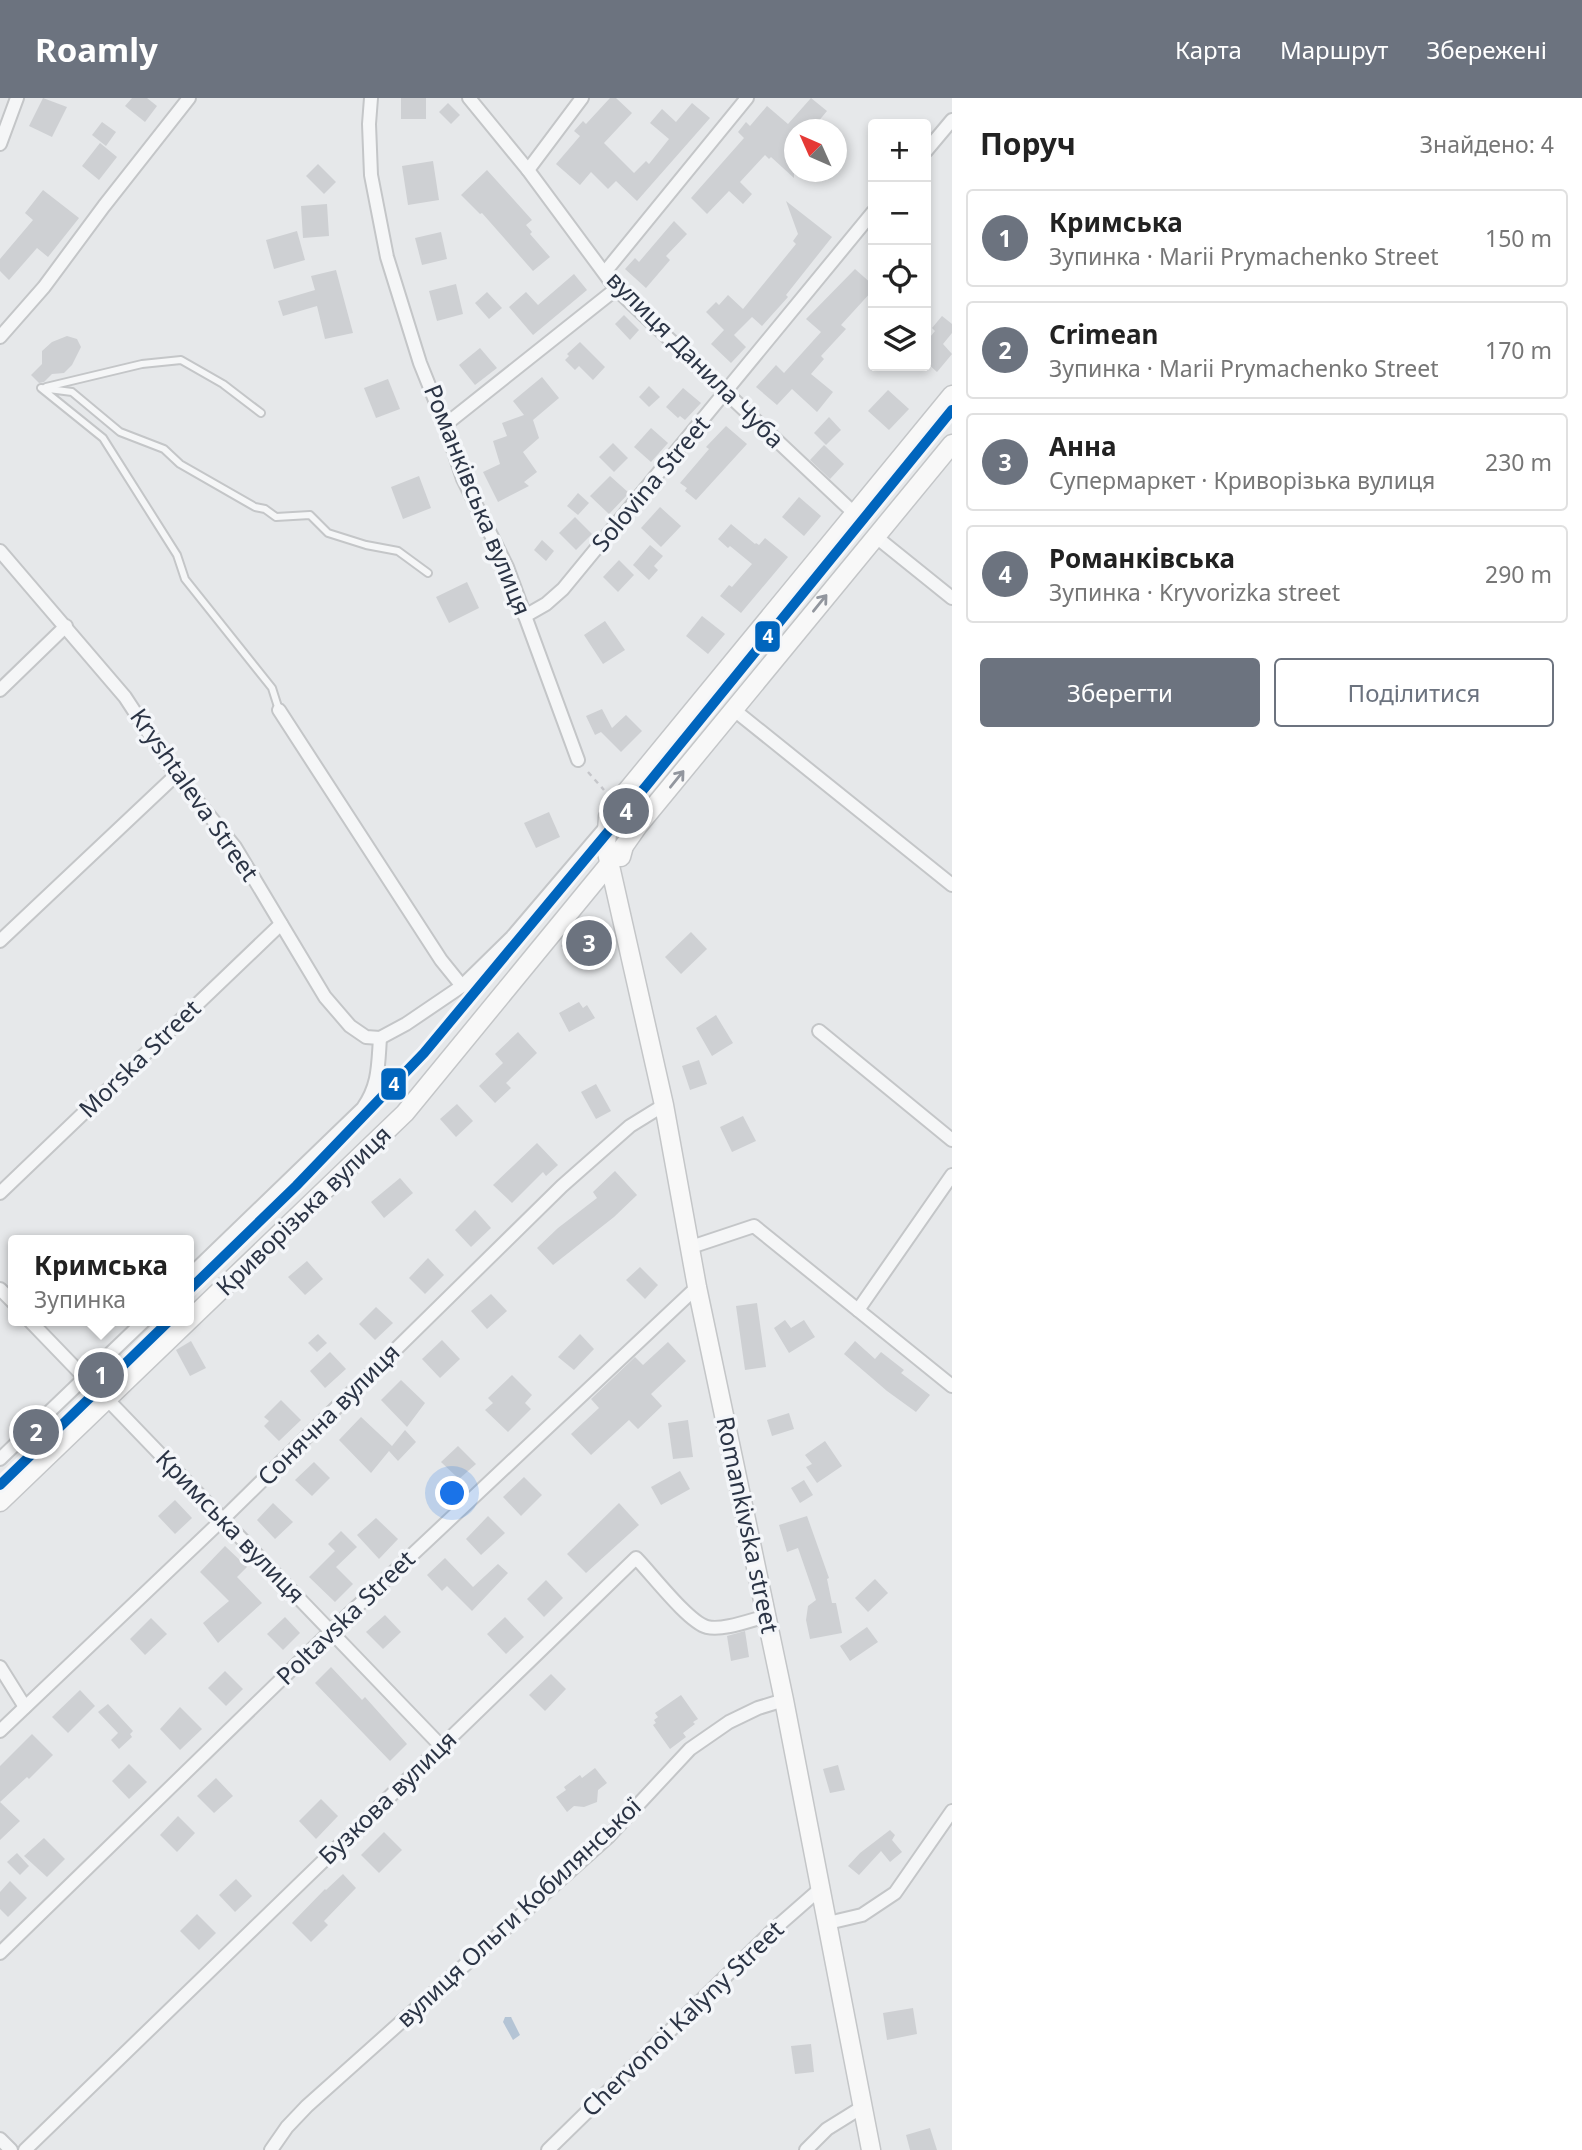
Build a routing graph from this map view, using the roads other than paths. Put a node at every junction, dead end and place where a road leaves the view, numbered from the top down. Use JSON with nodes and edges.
{"nodes":[{"id":1,"x":17,"y":98,"type":"edge"},
{"id":2,"x":189,"y":98,"type":"edge"},
{"id":3,"x":372,"y":98,"type":"edge"},
{"id":4,"x":469,"y":98,"type":"edge"},
{"id":5,"x":582,"y":98,"type":"edge"},
{"id":6,"x":747,"y":98,"type":"edge"},
{"id":7,"x":952,"y":120,"type":"edge"},
{"id":8,"x":0,"y":144,"type":"edge"},
{"id":9,"x":931,"y":145,"type":"edge"},
{"id":10,"x":528,"y":170,"type":"junction"},
{"id":11,"x":868,"y":218,"type":"edge"},
{"id":12,"x":605,"y":272,"type":"junction"},
{"id":13,"x":616,"y":289,"type":"junction"},
{"id":14,"x":0,"y":336,"type":"edge"},
{"id":15,"x":41,"y":388,"type":"junction"},
{"id":16,"x":726,"y":393,"type":"junction"},
{"id":17,"x":952,"y":395,"type":"edge"},
{"id":18,"x":261,"y":413,"type":"dead end"},
{"id":19,"x":445,"y":425,"type":"junction"},
{"id":20,"x":952,"y":444,"type":"edge"},
{"id":21,"x":854,"y":513,"type":"junction"},
{"id":22,"x":875,"y":536,"type":"junction"},
{"id":23,"x":0,"y":551,"type":"edge"},
{"id":24,"x":428,"y":573,"type":"dead end"},
{"id":25,"x":952,"y":598,"type":"edge"},
{"id":26,"x":525,"y":616,"type":"junction"},
{"id":27,"x":66,"y":626,"type":"junction"},
{"id":28,"x":0,"y":690,"type":"edge"},
{"id":29,"x":733,"y":709,"type":"junction"},
{"id":30,"x":279,"y":710,"type":"joint"},
{"id":31,"x":578,"y":760,"type":"road end"},
{"id":32,"x":176,"y":775,"type":"junction"},
{"id":33,"x":605,"y":828,"type":"junction"},
{"id":34,"x":624,"y":846,"type":"junction"},
{"id":35,"x":610,"y":866,"type":"junction"},
{"id":36,"x":952,"y":885,"type":"edge"},
{"id":37,"x":617,"y":902,"type":"junction"},
{"id":38,"x":281,"y":924,"type":"junction"},
{"id":39,"x":0,"y":941,"type":"edge"},
{"id":40,"x":462,"y":986,"type":"junction"},
{"id":41,"x":819,"y":1031,"type":"dead end"},
{"id":42,"x":380,"y":1038,"type":"junction"},
{"id":43,"x":664,"y":1105,"type":"junction"},
{"id":44,"x":952,"y":1140,"type":"edge"},
{"id":45,"x":952,"y":1175,"type":"edge"},
{"id":46,"x":0,"y":1193,"type":"edge"},
{"id":47,"x":691,"y":1247,"type":"junction"},
{"id":48,"x":194,"y":1271,"type":"edge"},
{"id":49,"x":697,"y":1287,"type":"junction"},
{"id":50,"x":858,"y":1310,"type":"junction"},
{"id":51,"x":194,"y":1316,"type":"edge"},
{"id":52,"x":35,"y":1326,"type":"edge"},
{"id":53,"x":139,"y":1326,"type":"edge"},
{"id":54,"x":183,"y":1326,"type":"edge"},
{"id":55,"x":85,"y":1378,"type":"junction"},
{"id":56,"x":952,"y":1386,"type":"edge"},
{"id":57,"x":107,"y":1399,"type":"junction"},
{"id":58,"x":0,"y":1459,"type":"edge"},
{"id":59,"x":0,"y":1502,"type":"edge"},
{"id":60,"x":223,"y":1519,"type":"junction"},
{"id":61,"x":766,"y":1616,"type":"junction"},
{"id":62,"x":330,"y":1632,"type":"junction"},
{"id":63,"x":0,"y":1667,"type":"edge"},
{"id":64,"x":784,"y":1700,"type":"junction"},
{"id":65,"x":25,"y":1707,"type":"junction"},
{"id":66,"x":0,"y":1731,"type":"edge"},
{"id":67,"x":441,"y":1746,"type":"junction"},
{"id":68,"x":952,"y":1811,"type":"edge"},
{"id":69,"x":820,"y":1889,"type":"junction"},
{"id":70,"x":828,"y":1923,"type":"junction"},
{"id":71,"x":0,"y":1952,"type":"edge"},
{"id":72,"x":864,"y":2106,"type":"junction"},
{"id":73,"x":0,"y":2139,"type":"edge"},
{"id":74,"x":11,"y":2150,"type":"edge"},
{"id":75,"x":25,"y":2150,"type":"edge"},
{"id":76,"x":271,"y":2150,"type":"edge"},
{"id":77,"x":548,"y":2150,"type":"edge"},
{"id":78,"x":806,"y":2150,"type":"edge"},
{"id":79,"x":871,"y":2150,"type":"edge"}],
"edges":[{"from":1,"to":8,"type":"street"},
{"from":2,"to":14,"type":"street"},
{"from":3,"to":19,"type":"street","name":"Романківська вулиця"},
{"from":4,"to":10,"type":"street","name":"вулиця Данила Чуба"},
{"from":5,"to":10,"type":"street"},
{"from":6,"to":12,"type":"street"},
{"from":7,"to":9,"type":"street"},
{"from":10,"to":12,"type":"street","name":"вулиця Данила Чуба"},
{"from":11,"to":16,"type":"street","name":"Solovina Street"},
{"from":12,"to":13,"type":"street","name":"вулиця Данила Чуба"},
{"from":13,"to":16,"type":"street","name":"вулиця Данила Чуба"},
{"from":13,"to":19,"type":"street"},
{"from":15,"to":18,"type":"lane"},
{"from":15,"to":24,"type":"lane"},
{"from":15,"to":30,"type":"lane"},
{"from":16,"to":21,"type":"street","name":"вулиця Данила Чуба"},
{"from":16,"to":26,"type":"street","name":"Solovina Street"},
{"from":17,"to":21,"type":"main road"},
{"from":19,"to":26,"type":"street","name":"Романківська вулиця"},
{"from":20,"to":22,"type":"main road","name":"Криворізька вулиця"},
{"from":21,"to":33,"type":"main road"},
{"from":22,"to":25,"type":"street"},
{"from":29,"to":22,"type":"main road","name":"Криворізька вулиця","one_way":true},
{"from":23,"to":27,"type":"street","name":"Kryshtaleva Street"},
{"from":26,"to":31,"type":"street","name":"Романківська вулиця"},
{"from":27,"to":28,"type":"street"},
{"from":27,"to":32,"type":"street","name":"Kryshtaleva Street"},
{"from":34,"to":29,"type":"main road","name":"Криворізька вулиця","one_way":true},
{"from":29,"to":36,"type":"street"},
{"from":30,"to":40,"type":"street"},
{"from":32,"to":38,"type":"street","name":"Kryshtaleva Street"},
{"from":32,"to":39,"type":"street"},
{"from":33,"to":35,"type":"main road"},
{"from":33,"to":40,"type":"street"},
{"from":34,"to":35,"type":"main road","name":"Криворізька вулиця"},
{"from":34,"to":37,"type":"main road"},
{"from":35,"to":37,"type":"main road"},
{"from":35,"to":51,"type":"main road","name":"Криворізька вулиця"},
{"from":37,"to":43,"type":"main road","name":"Romankivska street"},
{"from":38,"to":42,"type":"street","name":"Kryshtaleva Street"},
{"from":38,"to":46,"type":"street","name":"Morska Street"},
{"from":40,"to":42,"type":"street"},
{"from":41,"to":44,"type":"street"},
{"from":42,"to":48,"type":"street"},
{"from":43,"to":47,"type":"main road","name":"Romankivska street"},
{"from":43,"to":60,"type":"street","name":"Сонячна вулиця"},
{"from":45,"to":50,"type":"street"},
{"from":47,"to":49,"type":"main road","name":"Romankivska street"},
{"from":47,"to":50,"type":"street"},
{"from":49,"to":61,"type":"main road","name":"Romankivska street"},
{"from":49,"to":62,"type":"street","name":"Poltavska Street"},
{"from":50,"to":56,"type":"street"},
{"from":52,"to":55,"type":"street"},
{"from":53,"to":55,"type":"street"},
{"from":54,"to":57,"type":"main road","name":"Криворізька вулиця"},
{"from":55,"to":58,"type":"street"},
{"from":57,"to":59,"type":"main road","name":"Криворізька вулиця"},
{"from":57,"to":60,"type":"street","name":"Кримська вулиця"},
{"from":60,"to":62,"type":"street","name":"Кримська вулиця"},
{"from":60,"to":65,"type":"street","name":"Сонячна вулиця"},
{"from":61,"to":64,"type":"main road","name":"Romankivska street"},
{"from":61,"to":67,"type":"street","name":"Бузкова вулиця"},
{"from":62,"to":67,"type":"street","name":"Кримська вулиця"},
{"from":62,"to":71,"type":"street","name":"Poltavska Street"},
{"from":63,"to":65,"type":"street"},
{"from":64,"to":69,"type":"main road","name":"Romankivska street"},
{"from":64,"to":76,"type":"street","name":"вулиця Ольги Кобилянської"},
{"from":65,"to":66,"type":"street","name":"Сонячна вулиця"},
{"from":67,"to":75,"type":"street","name":"Бузкова вулиця"},
{"from":68,"to":70,"type":"street"},
{"from":69,"to":70,"type":"main road","name":"Romankivska street"},
{"from":69,"to":77,"type":"street","name":"Chervonoi Kalyny Street"},
{"from":70,"to":72,"type":"main road","name":"Romankivska street"},
{"from":72,"to":78,"type":"street"},
{"from":72,"to":79,"type":"main road","name":"Romankivska street"},
{"from":73,"to":74,"type":"street"}]}
